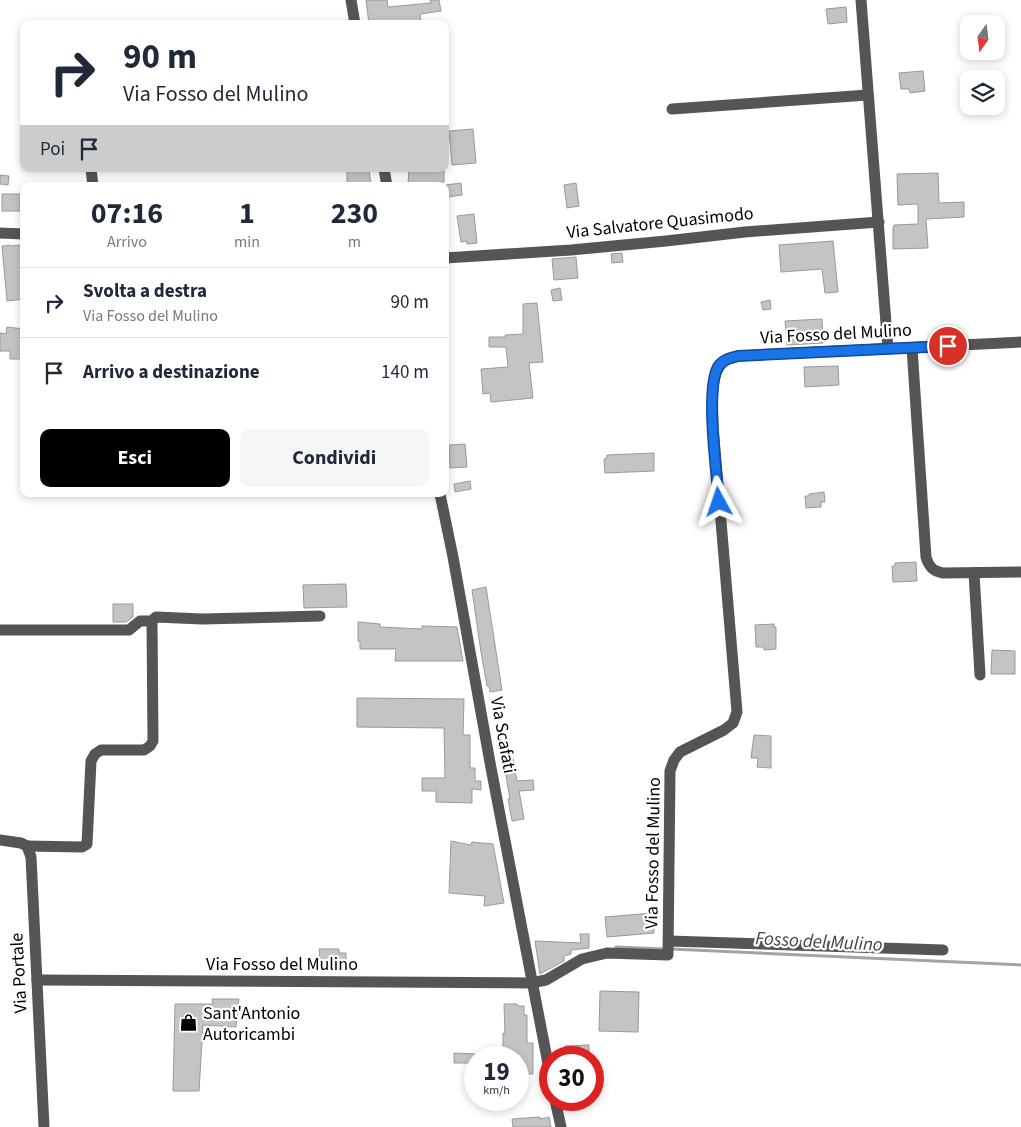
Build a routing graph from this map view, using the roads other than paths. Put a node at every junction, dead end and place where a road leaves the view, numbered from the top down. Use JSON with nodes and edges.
{"nodes":[{"id":1,"x":350,"y":0,"type":"edge"},
{"id":2,"x":862,"y":0,"type":"edge"},
{"id":3,"x":354,"y":20,"type":"edge"},
{"id":4,"x":868,"y":95,"type":"junction"},
{"id":5,"x":672,"y":109,"type":"dead end"},
{"id":6,"x":879,"y":222,"type":"junction"},
{"id":7,"x":0,"y":232,"type":"edge"},
{"id":8,"x":20,"y":234,"type":"edge"},
{"id":9,"x":449,"y":258,"type":"edge"},
{"id":10,"x":1021,"y":342,"type":"edge"},
{"id":11,"x":912,"y":348,"type":"junction"},
{"id":12,"x":888,"y":349,"type":"junction"},
{"id":13,"x":441,"y":497,"type":"edge"},
{"id":14,"x":1021,"y":572,"type":"edge"},
{"id":15,"x":974,"y":573,"type":"junction"},
{"id":16,"x":320,"y":616,"type":"dead end"},
{"id":17,"x":152,"y":621,"type":"junction"},
{"id":18,"x":0,"y":630,"type":"edge"},
{"id":19,"x":980,"y":674,"type":"dead end"},
{"id":20,"x":0,"y":840,"type":"edge"},
{"id":21,"x":27,"y":846,"type":"junction"},
{"id":22,"x":669,"y":942,"type":"junction"},
{"id":23,"x":942,"y":950,"type":"dead end"},
{"id":24,"x":38,"y":980,"type":"junction"},
{"id":25,"x":531,"y":983,"type":"junction"},
{"id":26,"x":544,"y":1046,"type":"edge"},
{"id":27,"x":557,"y":1111,"type":"edge"},
{"id":28,"x":44,"y":1127,"type":"edge"},
{"id":29,"x":561,"y":1127,"type":"edge"}],
"edges":[{"from":1,"to":3,"type":"street"},
{"from":2,"to":4,"type":"street"},
{"from":4,"to":5,"type":"street"},
{"from":4,"to":6,"type":"street"},
{"from":6,"to":9,"type":"street","name":"Via Salvatore Quasimodo"},
{"from":6,"to":12,"type":"street"},
{"from":7,"to":8,"type":"street"},
{"from":10,"to":11,"type":"street","name":"Via Fosso del Mulino"},
{"from":11,"to":12,"type":"street","name":"Via Fosso del Mulino"},
{"from":11,"to":15,"type":"street"},
{"from":12,"to":22,"type":"street","name":"Via Fosso del Mulino"},
{"from":13,"to":25,"type":"street","name":"Via Scafati"},
{"from":14,"to":15,"type":"street"},
{"from":15,"to":19,"type":"street"},
{"from":16,"to":17,"type":"street"},
{"from":17,"to":18,"type":"street"},
{"from":17,"to":21,"type":"street"},
{"from":20,"to":21,"type":"street"},
{"from":21,"to":24,"type":"street","name":"Via Portale"},
{"from":22,"to":23,"type":"street"},
{"from":22,"to":25,"type":"street","name":"Via Fosso del Mulino"},
{"from":24,"to":25,"type":"street","name":"Via Fosso del Mulino"},
{"from":24,"to":28,"type":"street","name":"Via Portale"},
{"from":25,"to":26,"type":"street","name":"Via Scafati"},
{"from":27,"to":29,"type":"street"}]}
